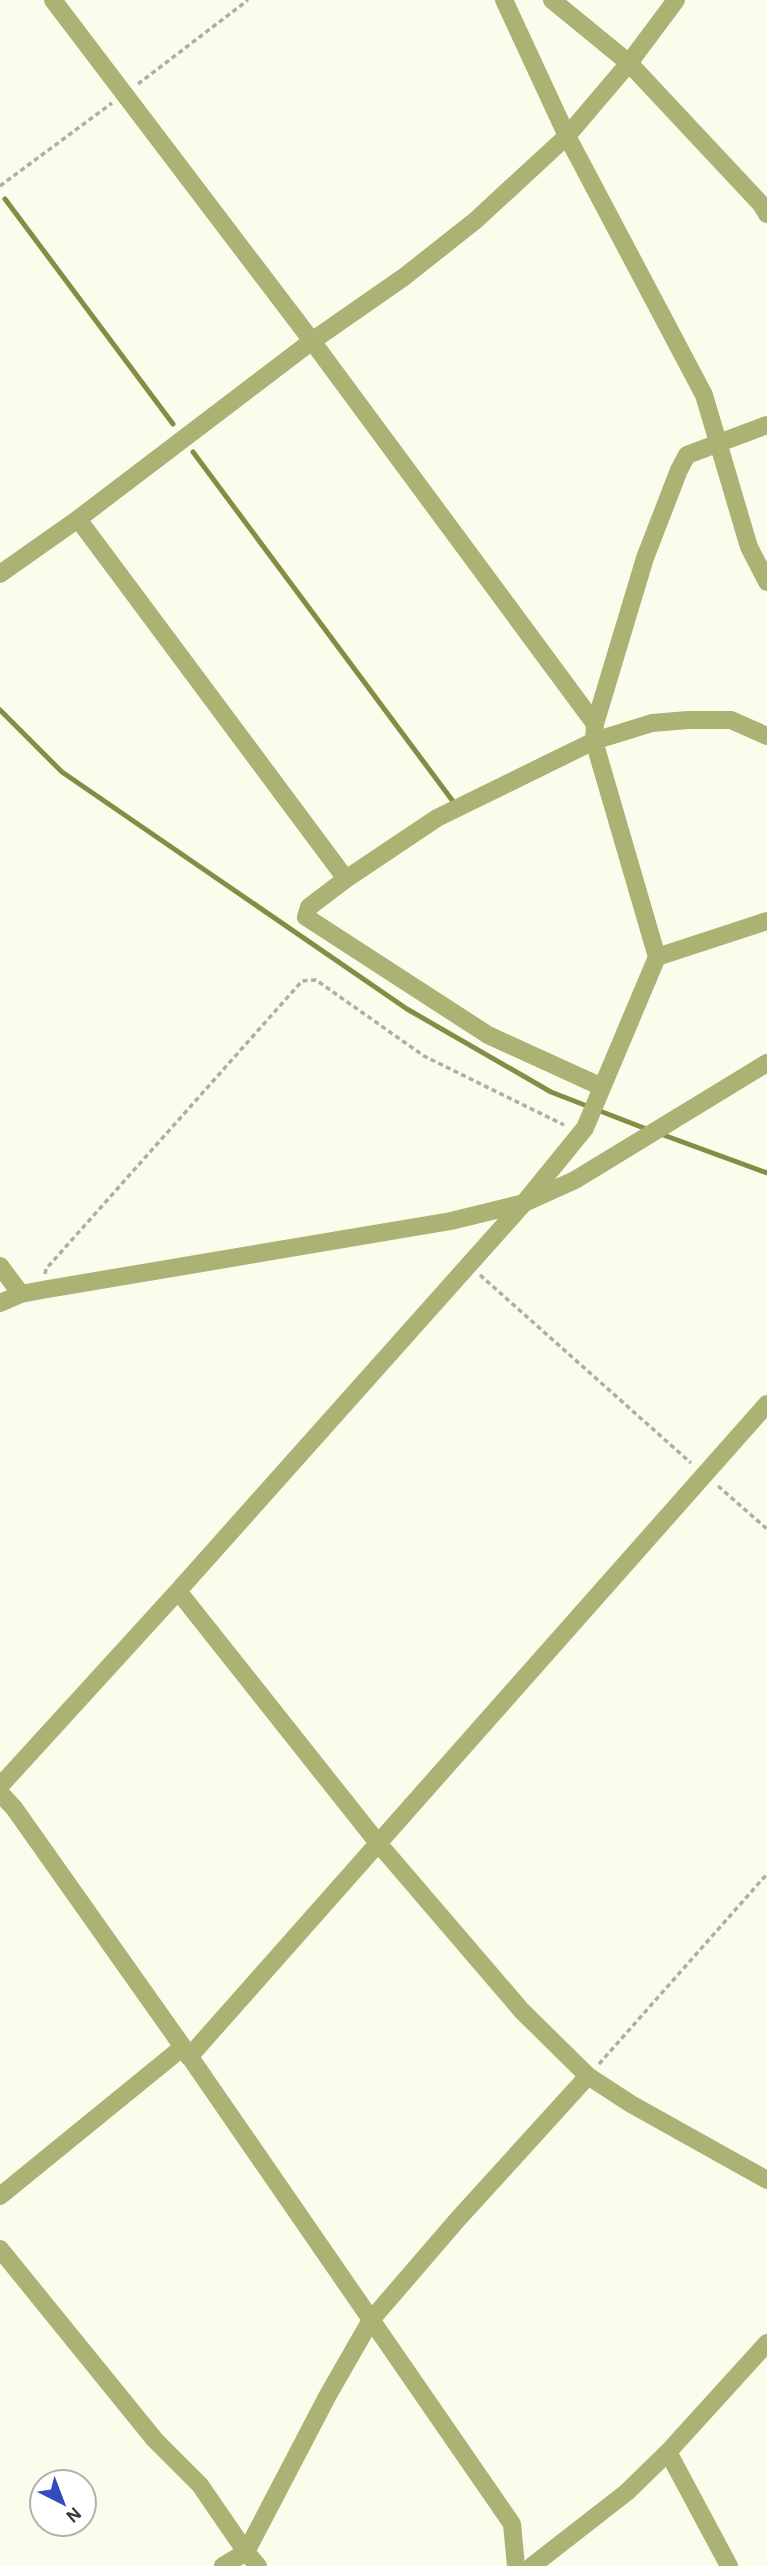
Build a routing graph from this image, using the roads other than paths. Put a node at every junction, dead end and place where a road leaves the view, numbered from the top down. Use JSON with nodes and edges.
{"nodes":[{"id":1,"x":53,"y":0,"type":"edge"},
{"id":2,"x":504,"y":0,"type":"edge"},
{"id":3,"x":552,"y":0,"type":"edge"},
{"id":4,"x":676,"y":0,"type":"edge"},
{"id":5,"x":629,"y":63,"type":"junction"},
{"id":6,"x":567,"y":136,"type":"junction"},
{"id":7,"x":767,"y":214,"type":"edge"},
{"id":8,"x":312,"y":341,"type":"junction"},
{"id":9,"x":767,"y":425,"type":"edge"},
{"id":10,"x":719,"y":443,"type":"junction"},
{"id":11,"x":78,"y":519,"type":"junction"},
{"id":12,"x":0,"y":574,"type":"edge"},
{"id":13,"x":767,"y":582,"type":"edge"},
{"id":14,"x":595,"y":732,"type":"junction"},
{"id":15,"x":767,"y":736,"type":"edge"},
{"id":16,"x":346,"y":878,"type":"junction"},
{"id":17,"x":767,"y":921,"type":"edge"},
{"id":18,"x":657,"y":957,"type":"junction"},
{"id":19,"x":767,"y":1063,"type":"edge"},
{"id":20,"x":602,"y":1087,"type":"junction"},
{"id":21,"x":524,"y":1203,"type":"junction"},
{"id":22,"x":0,"y":1266,"type":"edge"},
{"id":23,"x":21,"y":1294,"type":"junction"},
{"id":24,"x":0,"y":1303,"type":"edge"},
{"id":25,"x":767,"y":1404,"type":"edge"},
{"id":26,"x":178,"y":1591,"type":"junction"},
{"id":27,"x":0,"y":1786,"type":"edge"},
{"id":28,"x":0,"y":1793,"type":"edge"},
{"id":29,"x":378,"y":1843,"type":"junction"},
{"id":30,"x":186,"y":2052,"type":"junction"},
{"id":31,"x":588,"y":2076,"type":"junction"},
{"id":32,"x":767,"y":2180,"type":"edge"},
{"id":33,"x":0,"y":2196,"type":"edge"},
{"id":34,"x":0,"y":2249,"type":"edge"},
{"id":35,"x":371,"y":2320,"type":"junction"},
{"id":36,"x":767,"y":2343,"type":"edge"},
{"id":37,"x":668,"y":2452,"type":"junction"},
{"id":38,"x":246,"y":2552,"type":"junction"},
{"id":39,"x":223,"y":2566,"type":"edge"},
{"id":40,"x":258,"y":2566,"type":"edge"},
{"id":41,"x":516,"y":2566,"type":"edge"},
{"id":42,"x":532,"y":2566,"type":"edge"},
{"id":43,"x":729,"y":2566,"type":"edge"}],
"edges":[{"from":1,"to":8,"type":"street"},
{"from":2,"to":6,"type":"street"},
{"from":3,"to":5,"type":"street"},
{"from":4,"to":5,"type":"street"},
{"from":5,"to":6,"type":"street"},
{"from":5,"to":7,"type":"street"},
{"from":6,"to":8,"type":"street"},
{"from":6,"to":10,"type":"street"},
{"from":8,"to":11,"type":"street"},
{"from":8,"to":14,"type":"street"},
{"from":9,"to":10,"type":"street"},
{"from":10,"to":13,"type":"street"},
{"from":10,"to":14,"type":"street"},
{"from":11,"to":12,"type":"street"},
{"from":11,"to":16,"type":"street"},
{"from":14,"to":15,"type":"street"},
{"from":14,"to":16,"type":"street"},
{"from":14,"to":18,"type":"street"},
{"from":16,"to":20,"type":"street"},
{"from":17,"to":18,"type":"street"},
{"from":18,"to":20,"type":"street"},
{"from":19,"to":21,"type":"street"},
{"from":20,"to":21,"type":"street"},
{"from":21,"to":23,"type":"street"},
{"from":21,"to":26,"type":"street"},
{"from":22,"to":23,"type":"street"},
{"from":23,"to":24,"type":"street"},
{"from":25,"to":29,"type":"street"},
{"from":26,"to":27,"type":"street"},
{"from":26,"to":29,"type":"street"},
{"from":28,"to":30,"type":"street"},
{"from":29,"to":30,"type":"street"},
{"from":29,"to":31,"type":"street"},
{"from":30,"to":33,"type":"street"},
{"from":30,"to":35,"type":"street"},
{"from":31,"to":32,"type":"street"},
{"from":31,"to":35,"type":"street"},
{"from":34,"to":38,"type":"street"},
{"from":35,"to":38,"type":"street"},
{"from":35,"to":41,"type":"street"},
{"from":36,"to":37,"type":"street"},
{"from":37,"to":42,"type":"street"},
{"from":37,"to":43,"type":"street"},
{"from":38,"to":39,"type":"street"},
{"from":38,"to":40,"type":"street"}]}
